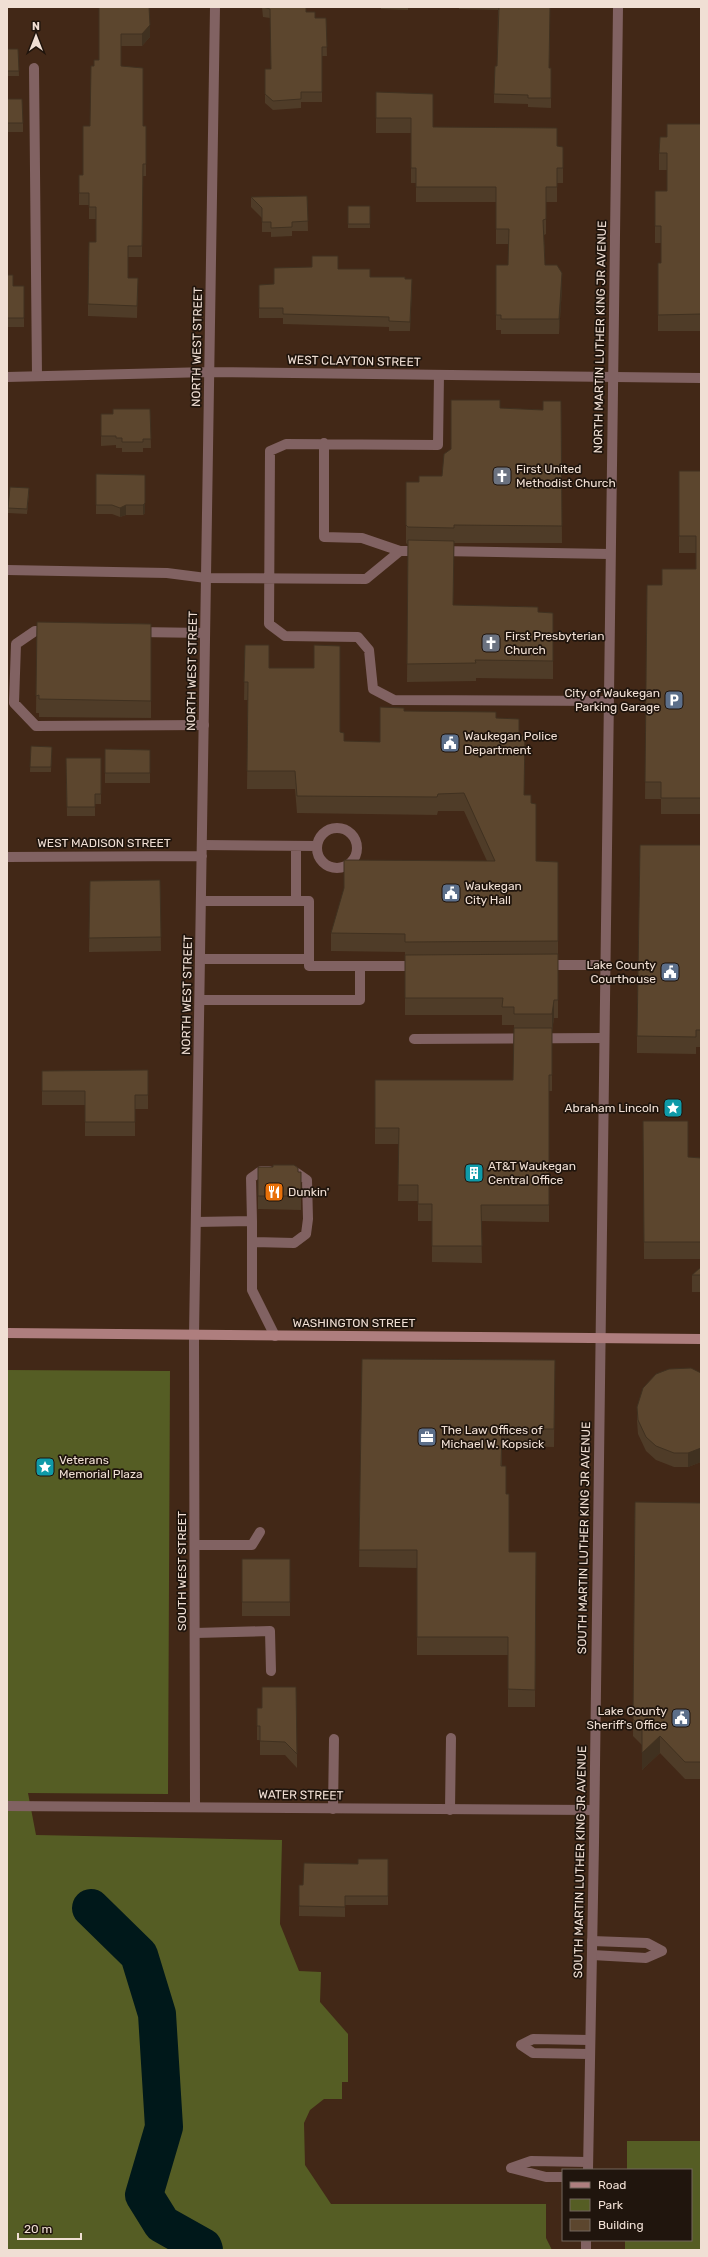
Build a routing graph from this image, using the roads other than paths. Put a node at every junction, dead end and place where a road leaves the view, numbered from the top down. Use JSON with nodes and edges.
{"nodes":[{"id":1,"x":215,"y":7,"type":"edge"},
{"id":2,"x":618,"y":7,"type":"edge"},
{"id":3,"x":34,"y":68,"type":"dead end"},
{"id":4,"x":209,"y":372,"type":"junction"},
{"id":5,"x":439,"y":375,"type":"junction"},
{"id":6,"x":37,"y":376,"type":"junction"},
{"id":7,"x":7,"y":377,"type":"edge"},
{"id":8,"x":613,"y":377,"type":"junction"},
{"id":9,"x":701,"y":378,"type":"edge"},
{"id":10,"x":324,"y":443,"type":"junction"},
{"id":11,"x":400,"y":551,"type":"junction"},
{"id":12,"x":610,"y":554,"type":"junction"},
{"id":13,"x":7,"y":570,"type":"edge"},
{"id":14,"x":206,"y":578,"type":"junction"},
{"id":15,"x":268,"y":578,"type":"junction"},
{"id":16,"x":58,"y":631,"type":"edge"},
{"id":17,"x":128,"y":632,"type":"edge"},
{"id":18,"x":205,"y":633,"type":"junction"},
{"id":19,"x":607,"y":702,"type":"junction"},
{"id":20,"x":204,"y":725,"type":"junction"},
{"id":21,"x":296,"y":846,"type":"junction"},
{"id":22,"x":317,"y":846,"type":"dead end"},
{"id":23,"x":202,"y":851,"type":"junction"},
{"id":24,"x":7,"y":857,"type":"edge"},
{"id":25,"x":201,"y":901,"type":"junction"},
{"id":26,"x":296,"y":901,"type":"junction"},
{"id":27,"x":200,"y":959,"type":"junction"},
{"id":28,"x":310,"y":960,"type":"junction"},
{"id":29,"x":604,"y":965,"type":"junction"},
{"id":30,"x":360,"y":966,"type":"junction"},
{"id":31,"x":428,"y":966,"type":"edge"},
{"id":32,"x":532,"y":966,"type":"edge"},
{"id":33,"x":200,"y":1000,"type":"junction"},
{"id":34,"x":604,"y":1038,"type":"junction"},
{"id":35,"x":414,"y":1039,"type":"dead end"},
{"id":36,"x":252,"y":1221,"type":"junction"},
{"id":37,"x":196,"y":1222,"type":"junction"},
{"id":38,"x":252,"y":1242,"type":"junction"},
{"id":39,"x":7,"y":1334,"type":"edge"},
{"id":40,"x":194,"y":1335,"type":"junction"},
{"id":41,"x":275,"y":1336,"type":"junction"},
{"id":42,"x":600,"y":1338,"type":"junction"},
{"id":43,"x":701,"y":1339,"type":"edge"},
{"id":44,"x":260,"y":1532,"type":"dead end"},
{"id":45,"x":195,"y":1545,"type":"junction"},
{"id":46,"x":195,"y":1633,"type":"junction"},
{"id":47,"x":271,"y":1670,"type":"dead end"},
{"id":48,"x":450,"y":1738,"type":"dead end"},
{"id":49,"x":334,"y":1739,"type":"dead end"},
{"id":50,"x":7,"y":1806,"type":"edge"},
{"id":51,"x":195,"y":1807,"type":"junction"},
{"id":52,"x":333,"y":1809,"type":"junction"},
{"id":53,"x":450,"y":1810,"type":"junction"},
{"id":54,"x":594,"y":1810,"type":"junction"},
{"id":55,"x":592,"y":1941,"type":"junction"},
{"id":56,"x":592,"y":1956,"type":"junction"},
{"id":57,"x":590,"y":2040,"type":"junction"},
{"id":58,"x":590,"y":2054,"type":"junction"},
{"id":59,"x":588,"y":2166,"type":"edge"},
{"id":60,"x":562,"y":2177,"type":"edge"}],
"edges":[{"from":1,"to":4,"type":"street","name":"NORTH WEST STREET"},
{"from":2,"to":8,"type":"street","name":"NORTH MARTIN LUTHER KING JR AVENUE"},
{"from":3,"to":6,"type":"street"},
{"from":4,"to":5,"type":"street","name":"WEST CLAYTON STREET"},
{"from":4,"to":6,"type":"street","name":"WEST CLAYTON STREET"},
{"from":4,"to":14,"type":"street","name":"NORTH WEST STREET"},
{"from":5,"to":8,"type":"street","name":"WEST CLAYTON STREET"},
{"from":5,"to":10,"type":"street"},
{"from":6,"to":7,"type":"street","name":"WEST CLAYTON STREET"},
{"from":8,"to":9,"type":"street","name":"WEST CLAYTON STREET"},
{"from":8,"to":12,"type":"street","name":"NORTH MARTIN LUTHER KING JR AVENUE"},
{"from":10,"to":11,"type":"street"},
{"from":10,"to":15,"type":"street"},
{"from":11,"to":12,"type":"street"},
{"from":11,"to":15,"type":"street"},
{"from":12,"to":19,"type":"street","name":"NORTH MARTIN LUTHER KING JR AVENUE"},
{"from":13,"to":14,"type":"street"},
{"from":14,"to":15,"type":"street"},
{"from":14,"to":18,"type":"street","name":"NORTH WEST STREET"},
{"from":15,"to":19,"type":"street"},
{"from":16,"to":20,"type":"street"},
{"from":17,"to":18,"type":"street"},
{"from":18,"to":20,"type":"street","name":"NORTH WEST STREET"},
{"from":19,"to":29,"type":"street","name":"NORTH MARTIN LUTHER KING JR AVENUE"},
{"from":20,"to":23,"type":"street","name":"NORTH WEST STREET"},
{"from":21,"to":22,"type":"street","name":"WEST MADISON STREET"},
{"from":21,"to":23,"type":"street","name":"WEST MADISON STREET"},
{"from":21,"to":26,"type":"street"},
{"from":23,"to":24,"type":"street","name":"WEST MADISON STREET"},
{"from":23,"to":25,"type":"street","name":"NORTH WEST STREET"},
{"from":25,"to":26,"type":"street"},
{"from":25,"to":27,"type":"street","name":"NORTH WEST STREET"},
{"from":26,"to":28,"type":"street"},
{"from":27,"to":28,"type":"street"},
{"from":27,"to":33,"type":"street","name":"NORTH WEST STREET"},
{"from":28,"to":30,"type":"street"},
{"from":29,"to":32,"type":"street"},
{"from":29,"to":34,"type":"street","name":"NORTH MARTIN LUTHER KING JR AVENUE"},
{"from":30,"to":31,"type":"street"},
{"from":30,"to":33,"type":"street"},
{"from":33,"to":37,"type":"street","name":"NORTH WEST STREET"},
{"from":34,"to":35,"type":"street"},
{"from":34,"to":42,"type":"street","name":"NORTH MARTIN LUTHER KING JR AVENUE"},
{"from":36,"to":37,"type":"street"},
{"from":36,"to":38,"type":"street"},
{"from":36,"to":38,"type":"street"},
{"from":37,"to":40,"type":"street","name":"NORTH WEST STREET"},
{"from":38,"to":41,"type":"street"},
{"from":39,"to":40,"type":"main road","name":"WASHINGTON STREET"},
{"from":40,"to":41,"type":"main road","name":"WASHINGTON STREET"},
{"from":40,"to":45,"type":"street","name":"SOUTH WEST STREET"},
{"from":41,"to":42,"type":"main road","name":"WASHINGTON STREET"},
{"from":42,"to":43,"type":"main road","name":"WASHINGTON STREET"},
{"from":42,"to":54,"type":"street","name":"SOUTH MARTIN LUTHER KING JR AVENUE"},
{"from":44,"to":45,"type":"street"},
{"from":45,"to":46,"type":"street","name":"SOUTH WEST STREET"},
{"from":46,"to":47,"type":"street"},
{"from":46,"to":51,"type":"street","name":"SOUTH WEST STREET"},
{"from":48,"to":53,"type":"street"},
{"from":49,"to":52,"type":"street"},
{"from":50,"to":51,"type":"street","name":"WATER STREET"},
{"from":51,"to":52,"type":"street","name":"WATER STREET"},
{"from":52,"to":53,"type":"street","name":"WATER STREET"},
{"from":53,"to":54,"type":"street","name":"WATER STREET"},
{"from":54,"to":55,"type":"street","name":"SOUTH MARTIN LUTHER KING JR AVENUE"},
{"from":55,"to":56,"type":"street","name":"SOUTH MARTIN LUTHER KING JR AVENUE"},
{"from":55,"to":56,"type":"street"},
{"from":56,"to":57,"type":"street","name":"SOUTH MARTIN LUTHER KING JR AVENUE"},
{"from":57,"to":58,"type":"street","name":"SOUTH MARTIN LUTHER KING JR AVENUE"},
{"from":57,"to":58,"type":"street"},
{"from":58,"to":59,"type":"street","name":"SOUTH MARTIN LUTHER KING JR AVENUE"},
{"from":59,"to":60,"type":"street"}]}
